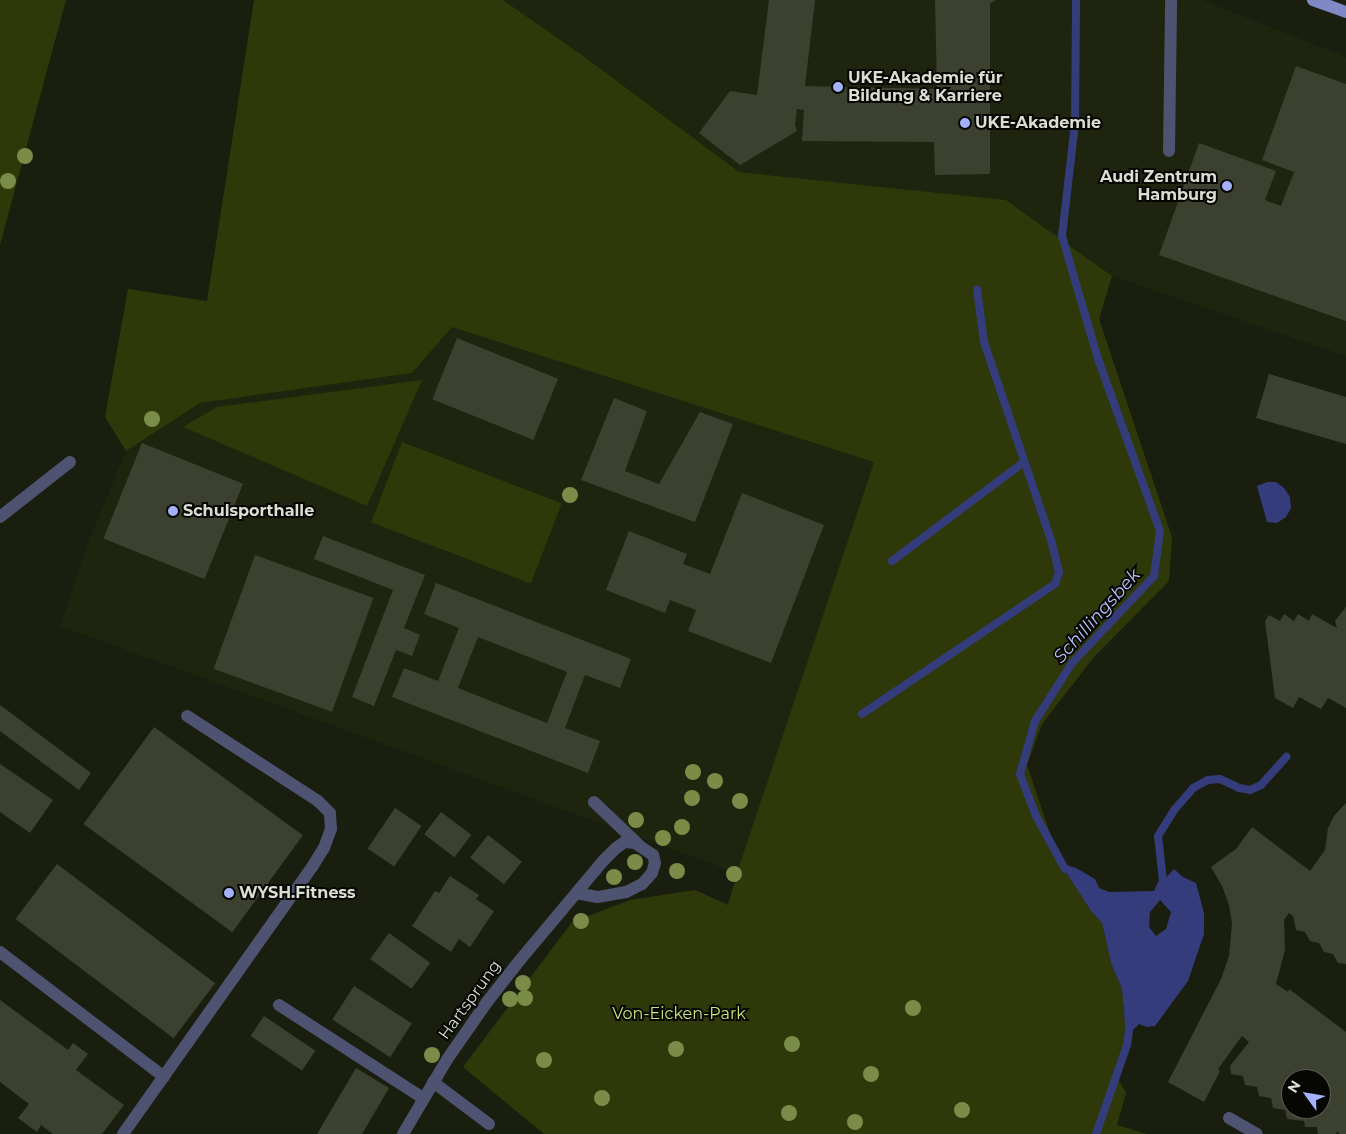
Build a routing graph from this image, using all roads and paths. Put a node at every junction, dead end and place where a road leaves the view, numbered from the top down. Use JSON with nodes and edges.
{"nodes":[{"id":1,"x":1171,"y":0,"type":"edge"},
{"id":2,"x":1313,"y":0,"type":"edge"},
{"id":3,"x":1346,"y":12,"type":"edge"},
{"id":4,"x":1169,"y":151,"type":"dead end"},
{"id":5,"x":70,"y":462,"type":"dead end"},
{"id":6,"x":52,"y":466,"type":"dead end"},
{"id":7,"x":49,"y":480,"type":"junction"},
{"id":8,"x":0,"y":517,"type":"edge"},
{"id":9,"x":187,"y":716,"type":"dead end"},
{"id":10,"x":594,"y":802,"type":"dead end"},
{"id":11,"x":639,"y":844,"type":"junction"},
{"id":12,"x":576,"y":893,"type":"junction"},
{"id":13,"x":0,"y":952,"type":"edge"},
{"id":14,"x":279,"y":1005,"type":"dead end"},
{"id":15,"x":164,"y":1077,"type":"junction"},
{"id":16,"x":433,"y":1082,"type":"junction"},
{"id":17,"x":423,"y":1098,"type":"junction"},
{"id":18,"x":1228,"y":1118,"type":"dead end"},
{"id":19,"x":489,"y":1124,"type":"dead end"},
{"id":20,"x":123,"y":1134,"type":"edge"},
{"id":21,"x":403,"y":1134,"type":"edge"},
{"id":22,"x":1256,"y":1134,"type":"edge"}],
"edges":[{"from":1,"to":4,"type":"street"},
{"from":2,"to":3,"type":"main road"},
{"from":5,"to":7,"type":"street"},
{"from":6,"to":7,"type":"street"},
{"from":7,"to":8,"type":"street"},
{"from":9,"to":15,"type":"street"},
{"from":10,"to":11,"type":"street"},
{"from":11,"to":12,"type":"street","name":"Hartsprung"},
{"from":11,"to":12,"type":"street"},
{"from":12,"to":16,"type":"street","name":"Hartsprung"},
{"from":13,"to":15,"type":"street"},
{"from":14,"to":17,"type":"street"},
{"from":15,"to":20,"type":"street"},
{"from":16,"to":17,"type":"street","name":"Hartsprung"},
{"from":16,"to":19,"type":"street"},
{"from":17,"to":21,"type":"street","name":"Hartsprung"},
{"from":18,"to":22,"type":"street"}]}
